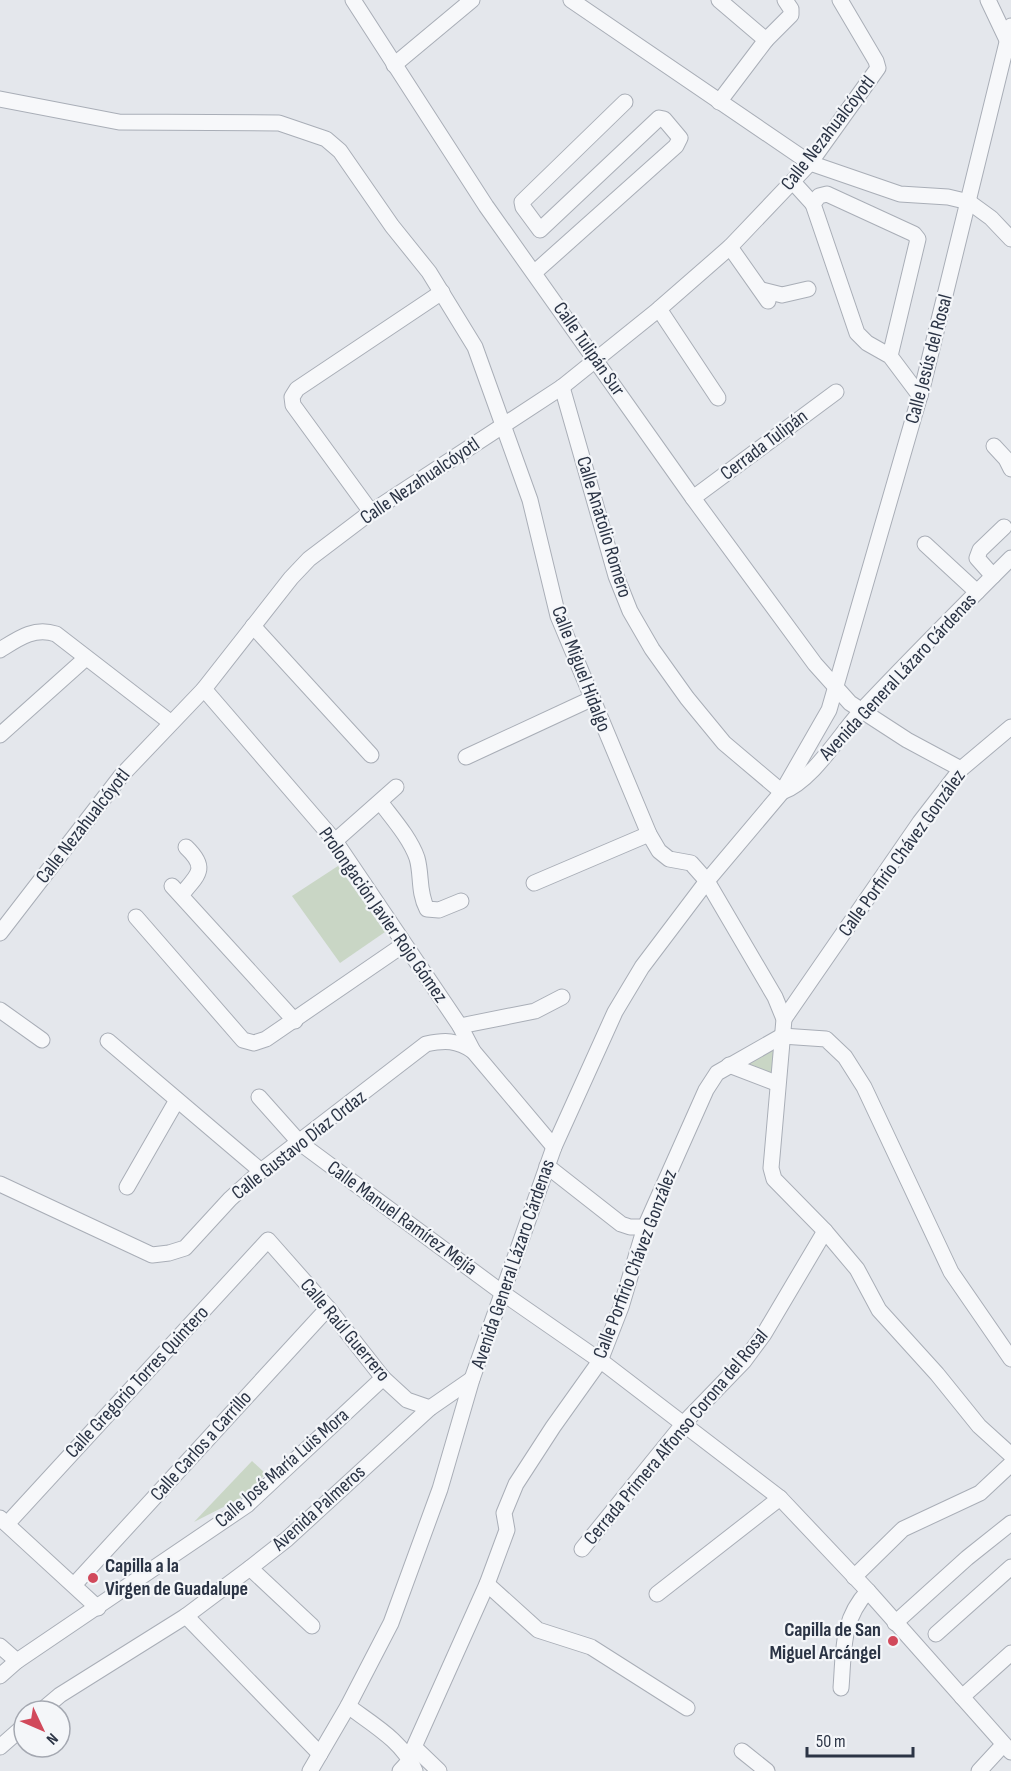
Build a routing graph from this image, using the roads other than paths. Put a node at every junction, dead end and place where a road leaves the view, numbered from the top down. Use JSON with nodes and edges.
{"nodes":[{"id":1,"x":353,"y":0,"type":"edge"},
{"id":2,"x":472,"y":0,"type":"edge"},
{"id":3,"x":570,"y":0,"type":"edge"},
{"id":4,"x":719,"y":0,"type":"edge"},
{"id":5,"x":785,"y":0,"type":"edge"},
{"id":6,"x":840,"y":0,"type":"edge"},
{"id":7,"x":988,"y":0,"type":"edge"},
{"id":8,"x":1009,"y":33,"type":"edge"},
{"id":9,"x":766,"y":40,"type":"junction"},
{"id":10,"x":394,"y":65,"type":"junction"},
{"id":11,"x":0,"y":99,"type":"edge"},
{"id":12,"x":625,"y":102,"type":"dead end"},
{"id":13,"x":719,"y":102,"type":"junction"},
{"id":14,"x":810,"y":163,"type":"junction"},
{"id":15,"x":793,"y":182,"type":"junction"},
{"id":16,"x":969,"y":202,"type":"junction"},
{"id":17,"x":813,"y":204,"type":"junction"},
{"id":18,"x":540,"y":230,"type":"junction"},
{"id":19,"x":1011,"y":239,"type":"edge"},
{"id":20,"x":730,"y":247,"type":"junction"},
{"id":21,"x":558,"y":252,"type":"junction"},
{"id":22,"x":535,"y":272,"type":"junction"},
{"id":23,"x":808,"y":289,"type":"dead end"},
{"id":24,"x":442,"y":292,"type":"junction"},
{"id":25,"x":659,"y":309,"type":"junction"},
{"id":26,"x":890,"y":356,"type":"junction"},
{"id":27,"x":595,"y":359,"type":"junction"},
{"id":28,"x":562,"y":387,"type":"junction"},
{"id":29,"x":836,"y":392,"type":"dead end"},
{"id":30,"x":920,"y":396,"type":"junction"},
{"id":31,"x":718,"y":398,"type":"dead end"},
{"id":32,"x":504,"y":424,"type":"junction"},
{"id":33,"x":994,"y":446,"type":"dead end"},
{"id":34,"x":1011,"y":469,"type":"edge"},
{"id":35,"x":693,"y":498,"type":"junction"},
{"id":36,"x":371,"y":512,"type":"junction"},
{"id":37,"x":1004,"y":527,"type":"dead end"},
{"id":38,"x":926,"y":544,"type":"dead end"},
{"id":39,"x":1011,"y":558,"type":"edge"},
{"id":40,"x":993,"y":576,"type":"junction"},
{"id":41,"x":977,"y":592,"type":"junction"},
{"id":42,"x":253,"y":626,"type":"junction"},
{"id":43,"x":0,"y":650,"type":"edge"},
{"id":44,"x":86,"y":658,"type":"junction"},
{"id":45,"x":204,"y":689,"type":"junction"},
{"id":46,"x":837,"y":689,"type":"junction"},
{"id":47,"x":591,"y":699,"type":"junction"},
{"id":48,"x":862,"y":710,"type":"junction"},
{"id":49,"x":170,"y":722,"type":"junction"},
{"id":50,"x":1011,"y":727,"type":"edge"},
{"id":51,"x":0,"y":735,"type":"edge"},
{"id":52,"x":371,"y":755,"type":"dead end"},
{"id":53,"x":466,"y":757,"type":"dead end"},
{"id":54,"x":961,"y":769,"type":"junction"},
{"id":55,"x":396,"y":788,"type":"dead end"},
{"id":56,"x":782,"y":792,"type":"junction"},
{"id":57,"x":381,"y":803,"type":"junction"},
{"id":58,"x":649,"y":834,"type":"junction"},
{"id":59,"x":335,"y":841,"type":"junction"},
{"id":60,"x":186,"y":847,"type":"dead end"},
{"id":61,"x":707,"y":881,"type":"junction"},
{"id":62,"x":534,"y":883,"type":"dead end"},
{"id":63,"x":461,"y":901,"type":"dead end"},
{"id":64,"x":136,"y":917,"type":"dead end"},
{"id":65,"x":0,"y":933,"type":"edge"},
{"id":66,"x":403,"y":945,"type":"junction"},
{"id":67,"x":562,"y":997,"type":"dead end"},
{"id":68,"x":0,"y":1010,"type":"edge"},
{"id":69,"x":784,"y":1019,"type":"junction"},
{"id":70,"x":295,"y":1021,"type":"junction"},
{"id":71,"x":460,"y":1026,"type":"junction"},
{"id":72,"x":782,"y":1036,"type":"junction"},
{"id":73,"x":42,"y":1040,"type":"dead end"},
{"id":74,"x":108,"y":1041,"type":"dead end"},
{"id":75,"x":473,"y":1051,"type":"junction"},
{"id":76,"x":729,"y":1065,"type":"junction"},
{"id":77,"x":776,"y":1083,"type":"junction"},
{"id":78,"x":259,"y":1097,"type":"dead end"},
{"id":79,"x":177,"y":1100,"type":"junction"},
{"id":80,"x":300,"y":1143,"type":"junction"},
{"id":81,"x":554,"y":1147,"type":"junction"},
{"id":82,"x":548,"y":1166,"type":"junction"},
{"id":83,"x":261,"y":1171,"type":"junction"},
{"id":84,"x":0,"y":1184,"type":"edge"},
{"id":85,"x":127,"y":1187,"type":"dead end"},
{"id":86,"x":645,"y":1227,"type":"junction"},
{"id":87,"x":825,"y":1231,"type":"junction"},
{"id":88,"x":268,"y":1240,"type":"joint"},
{"id":89,"x":504,"y":1294,"type":"junction"},
{"id":90,"x":328,"y":1308,"type":"junction"},
{"id":91,"x":1011,"y":1359,"type":"edge"},
{"id":92,"x":600,"y":1361,"type":"junction"},
{"id":93,"x":383,"y":1378,"type":"junction"},
{"id":94,"x":472,"y":1379,"type":"junction"},
{"id":95,"x":430,"y":1408,"type":"junction"},
{"id":96,"x":684,"y":1423,"type":"junction"},
{"id":97,"x":1011,"y":1455,"type":"edge"},
{"id":98,"x":1011,"y":1464,"type":"edge"},
{"id":99,"x":780,"y":1498,"type":"junction"},
{"id":100,"x":3,"y":1521,"type":"edge"},
{"id":101,"x":1011,"y":1523,"type":"edge"},
{"id":102,"x":582,"y":1549,"type":"dead end"},
{"id":103,"x":1011,"y":1567,"type":"edge"},
{"id":104,"x":250,"y":1568,"type":"junction"},
{"id":105,"x":854,"y":1577,"type":"junction"},
{"id":106,"x":487,"y":1584,"type":"junction"},
{"id":107,"x":74,"y":1585,"type":"junction"},
{"id":108,"x":868,"y":1591,"type":"junction"},
{"id":109,"x":657,"y":1594,"type":"dead end"},
{"id":110,"x":98,"y":1608,"type":"junction"},
{"id":111,"x":186,"y":1616,"type":"junction"},
{"id":112,"x":896,"y":1623,"type":"junction"},
{"id":113,"x":312,"y":1626,"type":"dead end"},
{"id":114,"x":936,"y":1634,"type":"dead end"},
{"id":115,"x":0,"y":1646,"type":"edge"},
{"id":116,"x":1011,"y":1653,"type":"edge"},
{"id":117,"x":17,"y":1661,"type":"junction"},
{"id":118,"x":0,"y":1676,"type":"edge"},
{"id":119,"x":841,"y":1688,"type":"dead end"},
{"id":120,"x":962,"y":1697,"type":"junction"},
{"id":121,"x":55,"y":1699,"type":"edge"},
{"id":122,"x":348,"y":1706,"type":"junction"},
{"id":123,"x":687,"y":1708,"type":"dead end"},
{"id":124,"x":12,"y":1737,"type":"edge"},
{"id":125,"x":0,"y":1748,"type":"edge"},
{"id":126,"x":1007,"y":1749,"type":"edge"},
{"id":127,"x":742,"y":1751,"type":"dead end"},
{"id":128,"x":320,"y":1754,"type":"junction"},
{"id":129,"x":413,"y":1765,"type":"edge"},
{"id":130,"x":310,"y":1771,"type":"edge"},
{"id":131,"x":400,"y":1771,"type":"edge"},
{"id":132,"x":439,"y":1771,"type":"edge"},
{"id":133,"x":768,"y":1771,"type":"edge"},
{"id":134,"x":979,"y":1771,"type":"edge"}],
"edges":[{"from":1,"to":10,"type":"street","name":"Calle Tulipán Sur"},
{"from":2,"to":10,"type":"street"},
{"from":3,"to":13,"type":"street"},
{"from":4,"to":9,"type":"street"},
{"from":5,"to":9,"type":"street"},
{"from":6,"to":14,"type":"street","name":"Calle Nezahualcóyotl"},
{"from":7,"to":8,"type":"street"},
{"from":8,"to":16,"type":"street","name":"Calle Jesús del Rosal"},
{"from":9,"to":13,"type":"street"},
{"from":10,"to":22,"type":"street","name":"Calle Tulipán Sur"},
{"from":11,"to":24,"type":"street","name":"Calle Miguel Hidalgo"},
{"from":12,"to":18,"type":"street"},
{"from":13,"to":14,"type":"street"},
{"from":14,"to":15,"type":"street","name":"Calle Nezahualcóyotl"},
{"from":14,"to":16,"type":"street"},
{"from":15,"to":17,"type":"street"},
{"from":15,"to":20,"type":"street","name":"Calle Nezahualcóyotl"},
{"from":16,"to":19,"type":"street"},
{"from":16,"to":30,"type":"street","name":"Calle Jesús del Rosal"},
{"from":17,"to":26,"type":"street"},
{"from":17,"to":26,"type":"street"},
{"from":18,"to":21,"type":"street"},
{"from":18,"to":21,"type":"street"},
{"from":20,"to":23,"type":"street"},
{"from":20,"to":25,"type":"street","name":"Calle Nezahualcóyotl"},
{"from":21,"to":22,"type":"street"},
{"from":22,"to":27,"type":"street","name":"Calle Tulipán Sur"},
{"from":24,"to":32,"type":"street","name":"Calle Miguel Hidalgo"},
{"from":24,"to":36,"type":"street"},
{"from":25,"to":27,"type":"street","name":"Calle Nezahualcóyotl"},
{"from":25,"to":31,"type":"street"},
{"from":26,"to":30,"type":"street"},
{"from":27,"to":28,"type":"street","name":"Calle Nezahualcóyotl"},
{"from":27,"to":35,"type":"street","name":"Calle Tulipán Sur"},
{"from":28,"to":32,"type":"street","name":"Calle Nezahualcóyotl"},
{"from":28,"to":56,"type":"street","name":"Calle Anatolio Romero"},
{"from":29,"to":35,"type":"street","name":"Cerrada Tulipán"},
{"from":30,"to":46,"type":"street","name":"Calle Jesús del Rosal"},
{"from":32,"to":36,"type":"street","name":"Calle Nezahualcóyotl"},
{"from":32,"to":47,"type":"street","name":"Calle Miguel Hidalgo"},
{"from":33,"to":34,"type":"street"},
{"from":35,"to":46,"type":"street","name":"Calle Tulipán Sur"},
{"from":36,"to":42,"type":"street","name":"Calle Nezahualcóyotl"},
{"from":37,"to":40,"type":"street"},
{"from":38,"to":41,"type":"street"},
{"from":39,"to":40,"type":"street","name":"Avenida General Lázaro Cárdenas"},
{"from":40,"to":41,"type":"street","name":"Avenida General Lázaro Cárdenas"},
{"from":41,"to":48,"type":"street","name":"Avenida General Lázaro Cárdenas"},
{"from":42,"to":45,"type":"street","name":"Calle Nezahualcóyotl"},
{"from":42,"to":52,"type":"street"},
{"from":43,"to":44,"type":"street"},
{"from":44,"to":49,"type":"street"},
{"from":44,"to":51,"type":"street"},
{"from":45,"to":49,"type":"street","name":"Calle Nezahualcóyotl"},
{"from":45,"to":59,"type":"street","name":"Prolongación Javier Rojo Gómez"},
{"from":46,"to":48,"type":"street","name":"Calle Tulipán Sur"},
{"from":46,"to":56,"type":"street","name":"Avenida General Lázaro Cárdenas"},
{"from":47,"to":53,"type":"street"},
{"from":47,"to":58,"type":"street","name":"Calle Miguel Hidalgo"},
{"from":48,"to":54,"type":"street","name":"Calle Tulipán Sur"},
{"from":48,"to":56,"type":"street","name":"Avenida General Lázaro Cárdenas"},
{"from":49,"to":65,"type":"street","name":"Calle Nezahualcóyotl"},
{"from":50,"to":54,"type":"street","name":"Calle Porfirio Chávez González"},
{"from":54,"to":69,"type":"street","name":"Calle Porfirio Chávez González"},
{"from":55,"to":57,"type":"street"},
{"from":56,"to":61,"type":"street","name":"Avenida General Lázaro Cárdenas"},
{"from":57,"to":59,"type":"street"},
{"from":57,"to":63,"type":"street"},
{"from":58,"to":61,"type":"street","name":"Calle Miguel Hidalgo"},
{"from":58,"to":62,"type":"street"},
{"from":59,"to":66,"type":"street","name":"Prolongación Javier Rojo Gómez"},
{"from":60,"to":70,"type":"street"},
{"from":61,"to":69,"type":"street","name":"Calle Miguel Hidalgo"},
{"from":61,"to":81,"type":"street","name":"Avenida General Lázaro Cárdenas"},
{"from":64,"to":70,"type":"street"},
{"from":66,"to":70,"type":"street"},
{"from":66,"to":71,"type":"street","name":"Prolongación Javier Rojo Gómez"},
{"from":67,"to":71,"type":"street"},
{"from":68,"to":73,"type":"street"},
{"from":69,"to":72,"type":"street"},
{"from":71,"to":75,"type":"street","name":"Prolongación Javier Rojo Gómez"},
{"from":72,"to":76,"type":"street","name":"Calle Porfirio Chávez González"},
{"from":72,"to":77,"type":"street"},
{"from":72,"to":91,"type":"street"},
{"from":74,"to":79,"type":"street"},
{"from":75,"to":80,"type":"street","name":"Calle Gustavo Díaz Ordaz"},
{"from":75,"to":81,"type":"street","name":"Prolongación Javier Rojo Gómez"},
{"from":76,"to":77,"type":"street"},
{"from":76,"to":86,"type":"street","name":"Calle Porfirio Chávez González"},
{"from":77,"to":87,"type":"street"},
{"from":78,"to":80,"type":"street","name":"Calle Manuel Ramírez Mejía"},
{"from":79,"to":83,"type":"street"},
{"from":79,"to":85,"type":"street"},
{"from":80,"to":83,"type":"street","name":"Calle Gustavo Díaz Ordaz"},
{"from":80,"to":89,"type":"street","name":"Calle Manuel Ramírez Mejía"},
{"from":81,"to":82,"type":"street","name":"Avenida General Lázaro Cárdenas"},
{"from":82,"to":86,"type":"street"},
{"from":82,"to":89,"type":"street","name":"Avenida General Lázaro Cárdenas"},
{"from":83,"to":84,"type":"street","name":"Calle Gustavo Díaz Ordaz"},
{"from":86,"to":92,"type":"street","name":"Calle Porfirio Chávez González"},
{"from":87,"to":96,"type":"street","name":"Cerrada Primera Alfonso Corona del Rosal"},
{"from":87,"to":97,"type":"street"},
{"from":88,"to":90,"type":"street","name":"Calle Raúl Guerrero"},
{"from":88,"to":100,"type":"street","name":"Calle Gregorio Torres Quintero"},
{"from":89,"to":92,"type":"street","name":"Calle Manuel Ramírez Mejía"},
{"from":89,"to":94,"type":"street","name":"Avenida General Lázaro Cárdenas"},
{"from":90,"to":93,"type":"street","name":"Calle Raúl Guerrero"},
{"from":90,"to":107,"type":"street","name":"Calle Carlos a Carrillo"},
{"from":92,"to":96,"type":"street","name":"Calle Manuel Ramírez Mejía"},
{"from":92,"to":106,"type":"street","name":"Calle Porfirio Chávez González"},
{"from":93,"to":95,"type":"street","name":"Calle Raúl Guerrero"},
{"from":93,"to":110,"type":"street","name":"Calle José María Luis Mora"},
{"from":94,"to":95,"type":"street","name":"Avenida Palmeros"},
{"from":94,"to":122,"type":"street","name":"Avenida General Lázaro Cárdenas"},
{"from":95,"to":104,"type":"street","name":"Avenida Palmeros"},
{"from":96,"to":99,"type":"street","name":"Calle Manuel Ramírez Mejía"},
{"from":96,"to":102,"type":"street","name":"Cerrada Primera Alfonso Corona del Rosal"},
{"from":98,"to":105,"type":"street"},
{"from":99,"to":105,"type":"street","name":"Calle Manuel Ramírez Mejía"},
{"from":99,"to":109,"type":"street"},
{"from":100,"to":107,"type":"street"},
{"from":101,"to":112,"type":"street"},
{"from":103,"to":114,"type":"street"},
{"from":104,"to":111,"type":"street","name":"Avenida Palmeros"},
{"from":104,"to":113,"type":"street"},
{"from":105,"to":108,"type":"street","name":"Calle Manuel Ramírez Mejía"},
{"from":106,"to":123,"type":"street"},
{"from":106,"to":132,"type":"street","name":"Calle Porfirio Chávez González"},
{"from":107,"to":110,"type":"street"},
{"from":108,"to":112,"type":"street","name":"Calle Manuel Ramírez Mejía"},
{"from":108,"to":119,"type":"street"},
{"from":110,"to":117,"type":"street","name":"Calle José María Luis Mora"},
{"from":111,"to":121,"type":"street","name":"Avenida Palmeros"},
{"from":111,"to":128,"type":"street"},
{"from":112,"to":120,"type":"street","name":"Calle Manuel Ramírez Mejía"},
{"from":115,"to":117,"type":"street"},
{"from":116,"to":120,"type":"street"},
{"from":117,"to":118,"type":"street","name":"Calle José María Luis Mora"},
{"from":120,"to":126,"type":"street","name":"Calle Manuel Ramírez Mejía"},
{"from":122,"to":128,"type":"street","name":"Avenida General Lázaro Cárdenas"},
{"from":122,"to":129,"type":"street"},
{"from":124,"to":125,"type":"street"},
{"from":126,"to":134,"type":"street"},
{"from":127,"to":133,"type":"street"},
{"from":128,"to":130,"type":"street","name":"Avenida General Lázaro Cárdenas"},
{"from":129,"to":131,"type":"street"}]}
